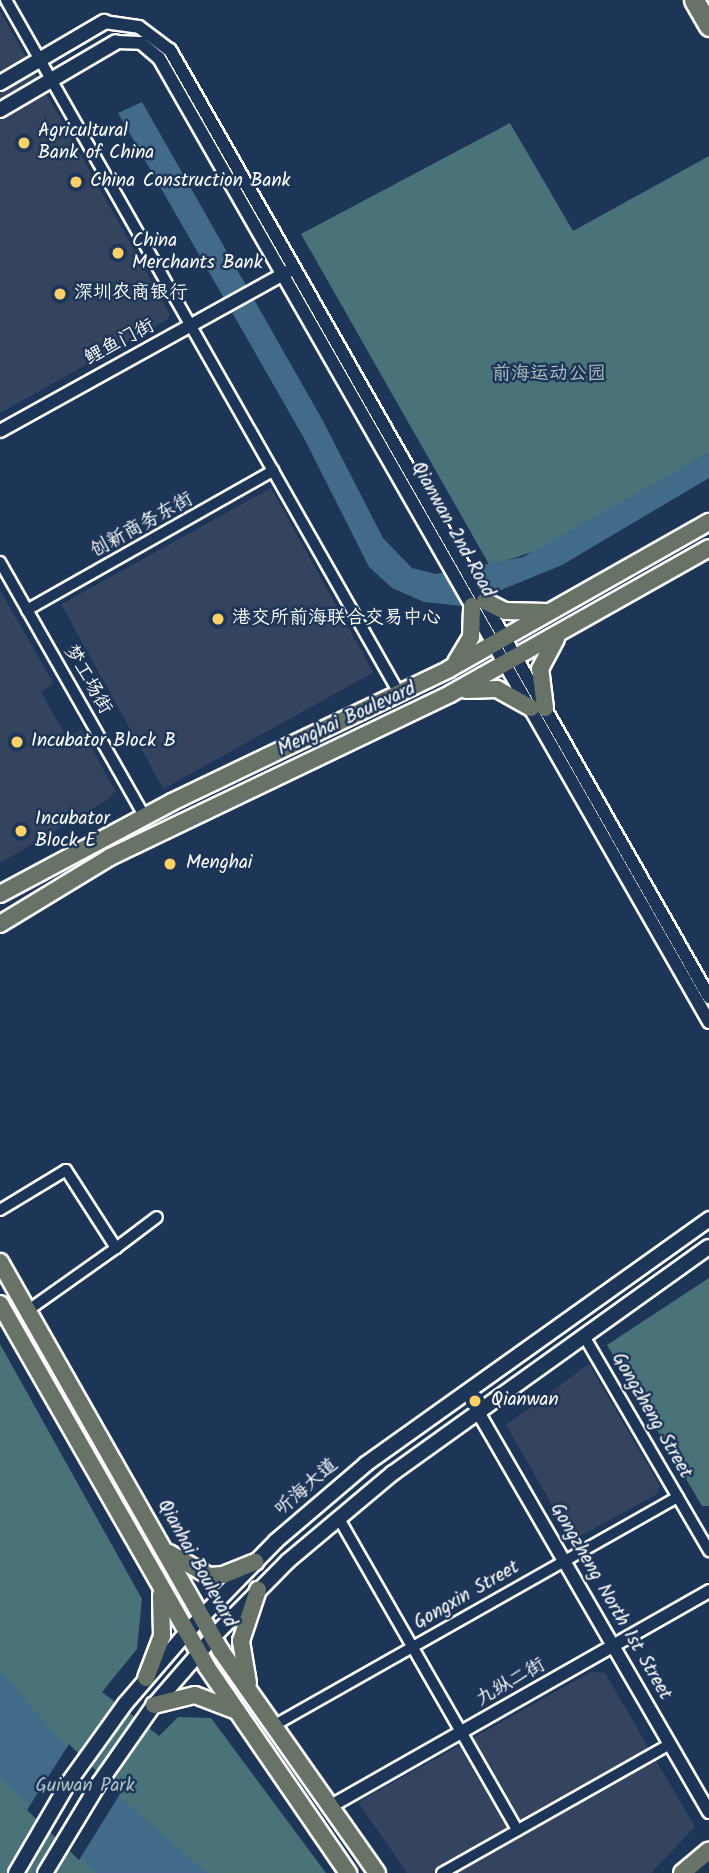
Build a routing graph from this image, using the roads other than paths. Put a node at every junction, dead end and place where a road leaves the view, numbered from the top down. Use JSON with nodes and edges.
{"nodes":[{"id":1,"x":6,"y":0,"type":"edge"},
{"id":2,"x":694,"y":0,"type":"edge"},
{"id":3,"x":104,"y":22,"type":"joint"},
{"id":4,"x":709,"y":26,"type":"edge"},
{"id":5,"x":116,"y":42,"type":"joint"},
{"id":6,"x":164,"y":54,"type":"junction"},
{"id":7,"x":40,"y":59,"type":"junction"},
{"id":8,"x":50,"y":78,"type":"junction"},
{"id":9,"x":0,"y":83,"type":"edge"},
{"id":10,"x":0,"y":110,"type":"edge"},
{"id":11,"x":289,"y":271,"type":"junction"},
{"id":12,"x":191,"y":326,"type":"junction"},
{"id":13,"x":0,"y":431,"type":"edge"},
{"id":14,"x":273,"y":471,"type":"junction"},
{"id":15,"x":709,"y":522,"type":"edge"},
{"id":16,"x":709,"y":548,"type":"edge"},
{"id":17,"x":0,"y":562,"type":"edge"},
{"id":18,"x":478,"y":604,"type":"junction"},
{"id":19,"x":562,"y":606,"type":"junction"},
{"id":20,"x":27,"y":610,"type":"junction"},
{"id":21,"x":563,"y":633,"type":"junction"},
{"id":22,"x":499,"y":641,"type":"junction"},
{"id":23,"x":511,"y":662,"type":"junction"},
{"id":24,"x":449,"y":669,"type":"junction"},
{"id":25,"x":399,"y":693,"type":"junction"},
{"id":26,"x":450,"y":694,"type":"junction"},
{"id":27,"x":538,"y":708,"type":"junction"},
{"id":28,"x":144,"y":816,"type":"junction"},
{"id":29,"x":0,"y":894,"type":"edge"},
{"id":30,"x":0,"y":924,"type":"edge"},
{"id":31,"x":709,"y":997,"type":"edge"},
{"id":32,"x":709,"y":1022,"type":"edge"},
{"id":33,"x":0,"y":1210,"type":"edge"},
{"id":34,"x":158,"y":1217,"type":"dead end"},
{"id":35,"x":709,"y":1219,"type":"edge"},
{"id":36,"x":709,"y":1247,"type":"edge"},
{"id":37,"x":116,"y":1248,"type":"junction"},
{"id":38,"x":0,"y":1262,"type":"edge"},
{"id":39,"x":0,"y":1304,"type":"edge"},
{"id":40,"x":27,"y":1311,"type":"junction"},
{"id":41,"x":584,"y":1336,"type":"junction"},
{"id":42,"x":478,"y":1412,"type":"junction"},
{"id":43,"x":678,"y":1497,"type":"junction"},
{"id":44,"x":338,"y":1517,"type":"junction"},
{"id":45,"x":163,"y":1548,"type":"junction"},
{"id":46,"x":709,"y":1551,"type":"edge"},
{"id":47,"x":564,"y":1561,"type":"junction"},
{"id":48,"x":255,"y":1562,"type":"junction"},
{"id":49,"x":160,"y":1585,"type":"junction"},
{"id":50,"x":258,"y":1590,"type":"junction"},
{"id":51,"x":709,"y":1591,"type":"edge"},
{"id":52,"x":201,"y":1617,"type":"junction"},
{"id":53,"x":186,"y":1633,"type":"junction"},
{"id":54,"x":213,"y":1637,"type":"junction"},
{"id":55,"x":613,"y":1646,"type":"junction"},
{"id":56,"x":413,"y":1647,"type":"junction"},
{"id":57,"x":198,"y":1653,"type":"junction"},
{"id":58,"x":146,"y":1678,"type":"junction"},
{"id":59,"x":251,"y":1696,"type":"junction"},
{"id":60,"x":154,"y":1705,"type":"junction"},
{"id":61,"x":236,"y":1711,"type":"junction"},
{"id":62,"x":273,"y":1726,"type":"junction"},
{"id":63,"x":462,"y":1733,"type":"junction"},
{"id":64,"x":670,"y":1744,"type":"junction"},
{"id":65,"x":331,"y":1806,"type":"junction"},
{"id":66,"x":709,"y":1812,"type":"edge"},
{"id":67,"x":517,"y":1830,"type":"junction"},
{"id":68,"x":709,"y":1850,"type":"edge"},
{"id":69,"x":709,"y":1865,"type":"edge"},
{"id":70,"x":16,"y":1873,"type":"edge"},
{"id":71,"x":45,"y":1873,"type":"edge"},
{"id":72,"x":348,"y":1873,"type":"edge"},
{"id":73,"x":377,"y":1873,"type":"edge"},
{"id":74,"x":442,"y":1873,"type":"edge"},
{"id":75,"x":682,"y":1873,"type":"edge"},
{"id":76,"x":701,"y":1873,"type":"edge"}],
"edges":[{"from":1,"to":7,"type":"street"},
{"from":2,"to":4,"type":"highway"},
{"from":3,"to":6,"type":"street"},
{"from":3,"to":7,"type":"main road"},
{"from":5,"to":6,"type":"street"},
{"from":5,"to":8,"type":"main road"},
{"from":6,"to":11,"type":"street","name":"Qianwan 2nd Road"},
{"from":7,"to":8,"type":"street"},
{"from":7,"to":9,"type":"main road"},
{"from":8,"to":10,"type":"main road"},
{"from":8,"to":12,"type":"street"},
{"from":11,"to":12,"type":"street","name":"鲤鱼门街"},
{"from":11,"to":18,"type":"street","name":"Qianwan 2nd Road"},
{"from":12,"to":13,"type":"street","name":"鲤鱼门街"},
{"from":12,"to":14,"type":"street"},
{"from":14,"to":20,"type":"street","name":"创新商务东街"},
{"from":14,"to":25,"type":"street"},
{"from":15,"to":19,"type":"main road","name":"Menghai Boulevard"},
{"from":16,"to":21,"type":"main road","name":"Menghai Boulevard"},
{"from":17,"to":20,"type":"street","name":"梦工场街"},
{"from":18,"to":19,"type":"main road"},
{"from":18,"to":22,"type":"street","name":"Qianwan 2nd Road"},
{"from":18,"to":24,"type":"main road"},
{"from":19,"to":22,"type":"main road","name":"Menghai Boulevard"},
{"from":20,"to":28,"type":"street","name":"梦工场街"},
{"from":21,"to":23,"type":"main road","name":"Menghai Boulevard"},
{"from":21,"to":27,"type":"main road"},
{"from":22,"to":23,"type":"street","name":"Qianwan 2nd Road"},
{"from":22,"to":24,"type":"main road","name":"Menghai Boulevard"},
{"from":23,"to":26,"type":"main road","name":"Menghai Boulevard"},
{"from":23,"to":27,"type":"street","name":"Qianwan 2nd Road"},
{"from":24,"to":25,"type":"main road","name":"Menghai Boulevard"},
{"from":25,"to":28,"type":"main road","name":"Menghai Boulevard"},
{"from":26,"to":27,"type":"main road"},
{"from":26,"to":30,"type":"main road","name":"Menghai Boulevard"},
{"from":27,"to":31,"type":"street","name":"Qianwan 2nd Road"},
{"from":27,"to":32,"type":"street","name":"Qianwan 2nd Road"},
{"from":28,"to":29,"type":"main road","name":"Menghai Boulevard"},
{"from":33,"to":37,"type":"street"},
{"from":34,"to":37,"type":"street"},
{"from":35,"to":48,"type":"main road","name":"听海大道"},
{"from":36,"to":41,"type":"main road"},
{"from":37,"to":40,"type":"street"},
{"from":38,"to":40,"type":"main road","name":"Qianhai Boulevard"},
{"from":39,"to":49,"type":"main road"},
{"from":40,"to":45,"type":"main road","name":"Qianhai Boulevard"},
{"from":41,"to":42,"type":"main road"},
{"from":41,"to":43,"type":"street","name":"Gongzheng Street"},
{"from":42,"to":44,"type":"main road"},
{"from":42,"to":47,"type":"street","name":"Gongzheng North 1st Street"},
{"from":43,"to":46,"type":"street","name":"Gongzheng Street"},
{"from":43,"to":47,"type":"street","name":"Gongxin Street"},
{"from":44,"to":50,"type":"main road"},
{"from":44,"to":56,"type":"street"},
{"from":45,"to":48,"type":"main road"},
{"from":45,"to":52,"type":"main road","name":"Qianhai Boulevard"},
{"from":47,"to":55,"type":"street","name":"Gongzheng North 1st Street"},
{"from":47,"to":56,"type":"street","name":"Gongxin Street"},
{"from":48,"to":52,"type":"main road","name":"听海大道"},
{"from":49,"to":53,"type":"main road"},
{"from":49,"to":58,"type":"main road"},
{"from":50,"to":54,"type":"main road"},
{"from":50,"to":59,"type":"main road"},
{"from":51,"to":55,"type":"street","name":"九纵二街"},
{"from":52,"to":53,"type":"main road","name":"听海大道"},
{"from":52,"to":54,"type":"main road","name":"Qianhai Boulevard"},
{"from":53,"to":57,"type":"main road"},
{"from":53,"to":58,"type":"main road","name":"听海大道"},
{"from":54,"to":57,"type":"main road"},
{"from":54,"to":59,"type":"main road","name":"Qianhai Boulevard"},
{"from":55,"to":63,"type":"street","name":"九纵二街"},
{"from":55,"to":64,"type":"street","name":"Gongzheng North 1st Street"},
{"from":56,"to":62,"type":"street","name":"Gongxin Street"},
{"from":56,"to":63,"type":"street"},
{"from":57,"to":60,"type":"main road"},
{"from":57,"to":61,"type":"main road"},
{"from":58,"to":70,"type":"main road","name":"听海大道"},
{"from":59,"to":62,"type":"main road","name":"Qianhai Boulevard"},
{"from":60,"to":61,"type":"main road"},
{"from":60,"to":71,"type":"main road"},
{"from":61,"to":72,"type":"main road"},
{"from":62,"to":65,"type":"main road","name":"Qianhai Boulevard"},
{"from":63,"to":65,"type":"street","name":"九纵二街"},
{"from":63,"to":67,"type":"street"},
{"from":64,"to":66,"type":"street","name":"Gongzheng North 1st Street"},
{"from":64,"to":67,"type":"street"},
{"from":65,"to":73,"type":"main road","name":"Qianhai Boulevard"},
{"from":67,"to":74,"type":"street"},
{"from":68,"to":75,"type":"main road"},
{"from":69,"to":76,"type":"main road"}]}
